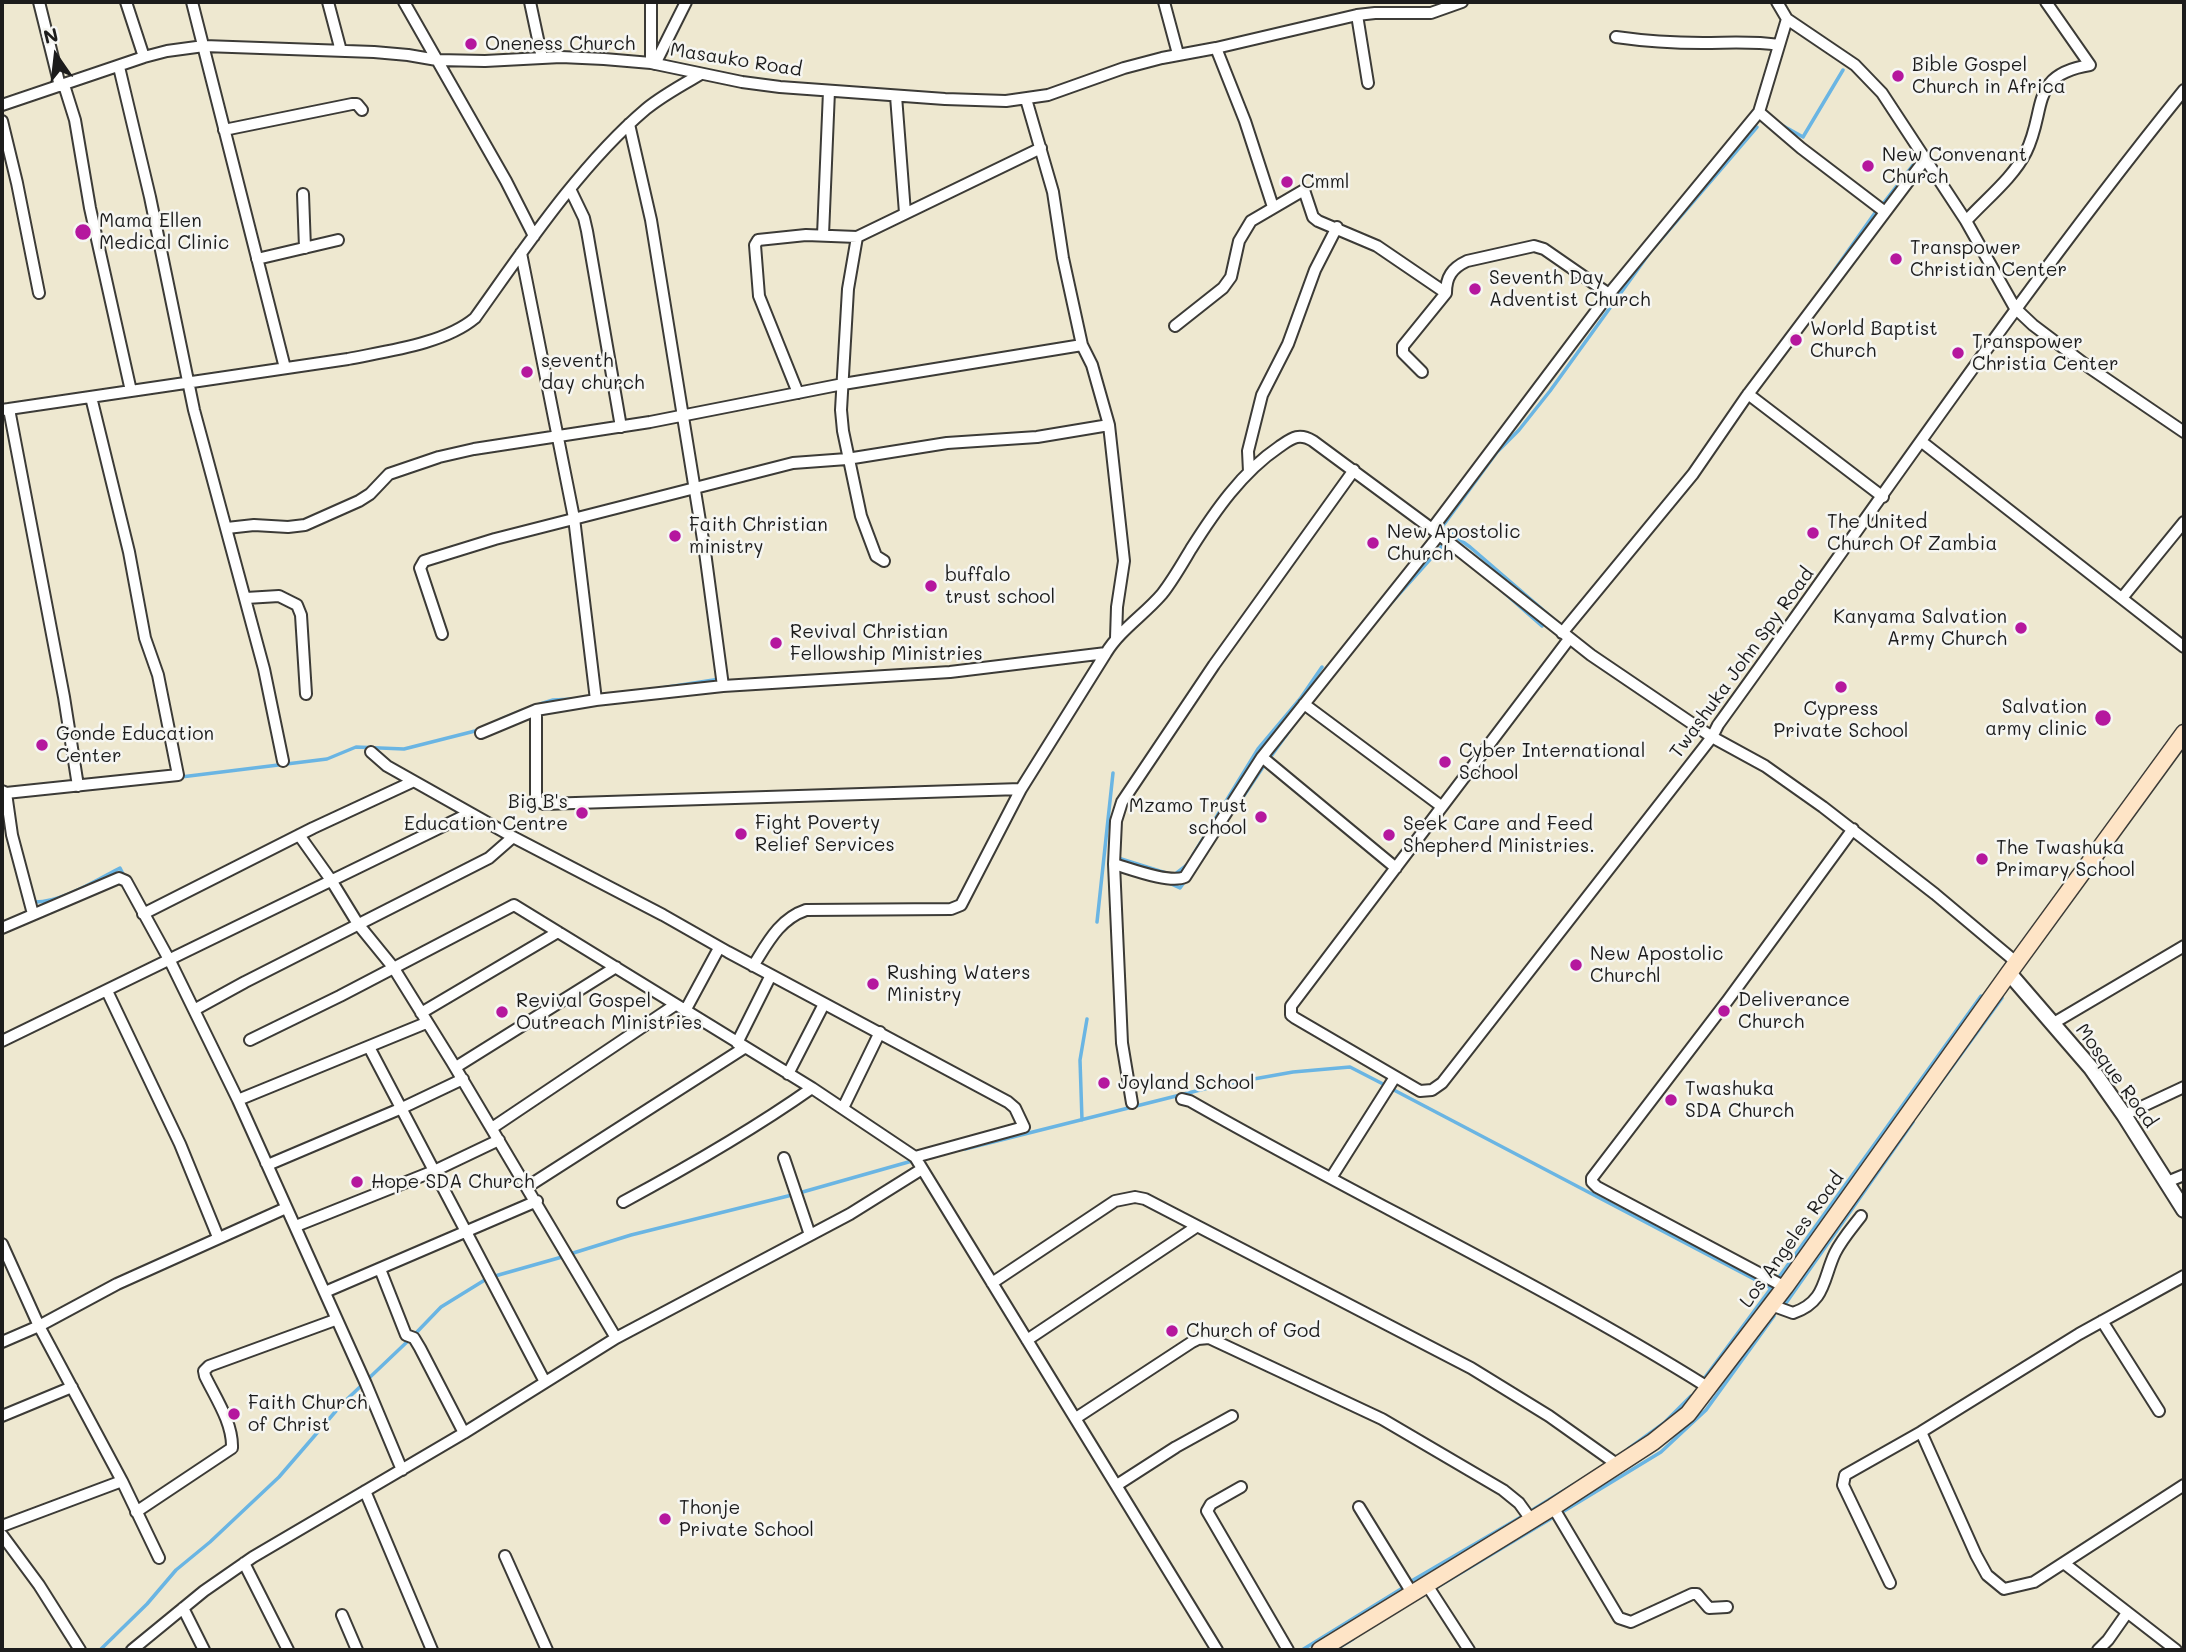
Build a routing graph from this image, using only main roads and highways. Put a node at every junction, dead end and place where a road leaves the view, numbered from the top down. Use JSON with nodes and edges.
{"nodes":[{"id":1,"x":2184,"y":733,"type":"edge"},
{"id":2,"x":1320,"y":1650,"type":"edge"}],
"edges":[{"from":1,"to":2,"type":"main road","name":"Los Angeles Road"}]}
